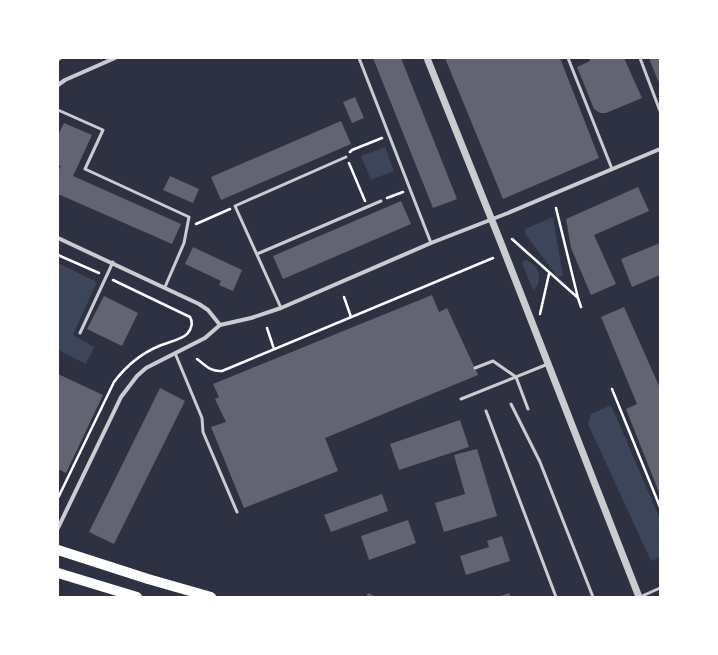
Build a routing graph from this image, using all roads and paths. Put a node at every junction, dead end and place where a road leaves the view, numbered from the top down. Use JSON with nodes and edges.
{"nodes":[{"id":1,"x":61,"y":58,"type":"edge"},
{"id":2,"x":115,"y":58,"type":"edge"},
{"id":3,"x":359,"y":58,"type":"edge"},
{"id":4,"x":427,"y":58,"type":"edge"},
{"id":5,"x":568,"y":58,"type":"edge"},
{"id":6,"x":640,"y":58,"type":"edge"},
{"id":7,"x":58,"y":60,"type":"edge"},
{"id":8,"x":58,"y":85,"type":"edge"},
{"id":9,"x":58,"y":110,"type":"edge"},
{"id":10,"x":660,"y":111,"type":"edge"},
{"id":11,"x":390,"y":135,"type":"junction"},
{"id":12,"x":660,"y":149,"type":"edge"},
{"id":13,"x":346,"y":157,"type":"junction"},
{"id":14,"x":612,"y":169,"type":"junction"},
{"id":15,"x":410,"y":189,"type":"junction"},
{"id":16,"x":381,"y":201,"type":"joint"},
{"id":17,"x":235,"y":206,"type":"junction"},
{"id":18,"x":368,"y":207,"type":"junction"},
{"id":19,"x":556,"y":208,"type":"dead end"},
{"id":20,"x":491,"y":219,"type":"junction"},
{"id":21,"x":196,"y":224,"type":"dead end"},
{"id":22,"x":58,"y":238,"type":"edge"},
{"id":23,"x":512,"y":239,"type":"dead end"},
{"id":24,"x":431,"y":243,"type":"junction"},
{"id":25,"x":256,"y":254,"type":"junction"},
{"id":26,"x":58,"y":255,"type":"edge"},
{"id":27,"x":493,"y":258,"type":"dead end"},
{"id":28,"x":113,"y":262,"type":"junction"},
{"id":29,"x":549,"y":274,"type":"junction"},
{"id":30,"x":107,"y":277,"type":"junction"},
{"id":31,"x":165,"y":287,"type":"junction"},
{"id":32,"x":344,"y":296,"type":"dead end"},
{"id":33,"x":578,"y":298,"type":"junction"},
{"id":34,"x":581,"y":307,"type":"dead end"},
{"id":35,"x":281,"y":308,"type":"junction"},
{"id":36,"x":540,"y":315,"type":"dead end"},
{"id":37,"x":352,"y":317,"type":"junction"},
{"id":38,"x":220,"y":325,"type":"junction"},
{"id":39,"x":267,"y":328,"type":"dead end"},
{"id":40,"x":80,"y":333,"type":"dead end"},
{"id":41,"x":274,"y":349,"type":"junction"},
{"id":42,"x":175,"y":353,"type":"junction"},
{"id":43,"x":197,"y":359,"type":"dead end"},
{"id":44,"x":548,"y":364,"type":"junction"},
{"id":45,"x":475,"y":368,"type":"dead end"},
{"id":46,"x":516,"y":377,"type":"junction"},
{"id":47,"x":612,"y":389,"type":"dead end"},
{"id":48,"x":461,"y":399,"type":"dead end"},
{"id":49,"x":511,"y":404,"type":"dead end"},
{"id":50,"x":528,"y":410,"type":"dead end"},
{"id":51,"x":486,"y":411,"type":"dead end"},
{"id":52,"x":58,"y":498,"type":"edge"},
{"id":53,"x":660,"y":506,"type":"edge"},
{"id":54,"x":237,"y":512,"type":"dead end"},
{"id":55,"x":58,"y":528,"type":"edge"},
{"id":56,"x":58,"y":550,"type":"edge"},
{"id":57,"x":58,"y":573,"type":"edge"},
{"id":58,"x":660,"y":588,"type":"edge"},
{"id":59,"x":137,"y":597,"type":"edge"},
{"id":60,"x":211,"y":597,"type":"edge"},
{"id":61,"x":556,"y":597,"type":"edge"},
{"id":62,"x":593,"y":597,"type":"edge"},
{"id":63,"x":639,"y":597,"type":"edge"}],
"edges":[{"from":1,"to":7,"type":"path"},
{"from":2,"to":8,"type":"street"},
{"from":3,"to":11,"type":"lane"},
{"from":4,"to":20,"type":"street"},
{"from":5,"to":14,"type":"lane"},
{"from":6,"to":10,"type":"lane"},
{"from":9,"to":31,"type":"lane"},
{"from":11,"to":13,"type":"path"},
{"from":11,"to":15,"type":"lane"},
{"from":12,"to":14,"type":"street"},
{"from":13,"to":17,"type":"lane"},
{"from":13,"to":18,"type":"path"},
{"from":14,"to":20,"type":"street"},
{"from":15,"to":16,"type":"path"},
{"from":15,"to":24,"type":"lane"},
{"from":16,"to":18,"type":"lane"},
{"from":17,"to":21,"type":"path"},
{"from":17,"to":25,"type":"lane"},
{"from":18,"to":25,"type":"lane"},
{"from":19,"to":33,"type":"path"},
{"from":20,"to":24,"type":"street"},
{"from":20,"to":44,"type":"street"},
{"from":22,"to":28,"type":"street"},
{"from":23,"to":29,"type":"path"},
{"from":24,"to":35,"type":"street"},
{"from":25,"to":35,"type":"lane"},
{"from":26,"to":30,"type":"path"},
{"from":27,"to":37,"type":"path"},
{"from":28,"to":30,"type":"lane"},
{"from":28,"to":31,"type":"street"},
{"from":29,"to":33,"type":"path"},
{"from":29,"to":36,"type":"path"},
{"from":30,"to":40,"type":"lane"},
{"from":30,"to":52,"type":"path"},
{"from":31,"to":38,"type":"street"},
{"from":32,"to":37,"type":"path"},
{"from":33,"to":34,"type":"path"},
{"from":35,"to":38,"type":"street"},
{"from":37,"to":41,"type":"path"},
{"from":38,"to":42,"type":"street"},
{"from":39,"to":41,"type":"path"},
{"from":41,"to":43,"type":"path"},
{"from":42,"to":54,"type":"lane"},
{"from":42,"to":55,"type":"street"},
{"from":44,"to":46,"type":"lane"},
{"from":44,"to":63,"type":"street"},
{"from":45,"to":46,"type":"lane"},
{"from":46,"to":48,"type":"lane"},
{"from":46,"to":50,"type":"lane"},
{"from":47,"to":53,"type":"path"},
{"from":49,"to":62,"type":"lane"},
{"from":51,"to":61,"type":"lane"},
{"from":56,"to":60,"type":"main road"},
{"from":57,"to":59,"type":"main road"},
{"from":58,"to":63,"type":"lane"}]}
